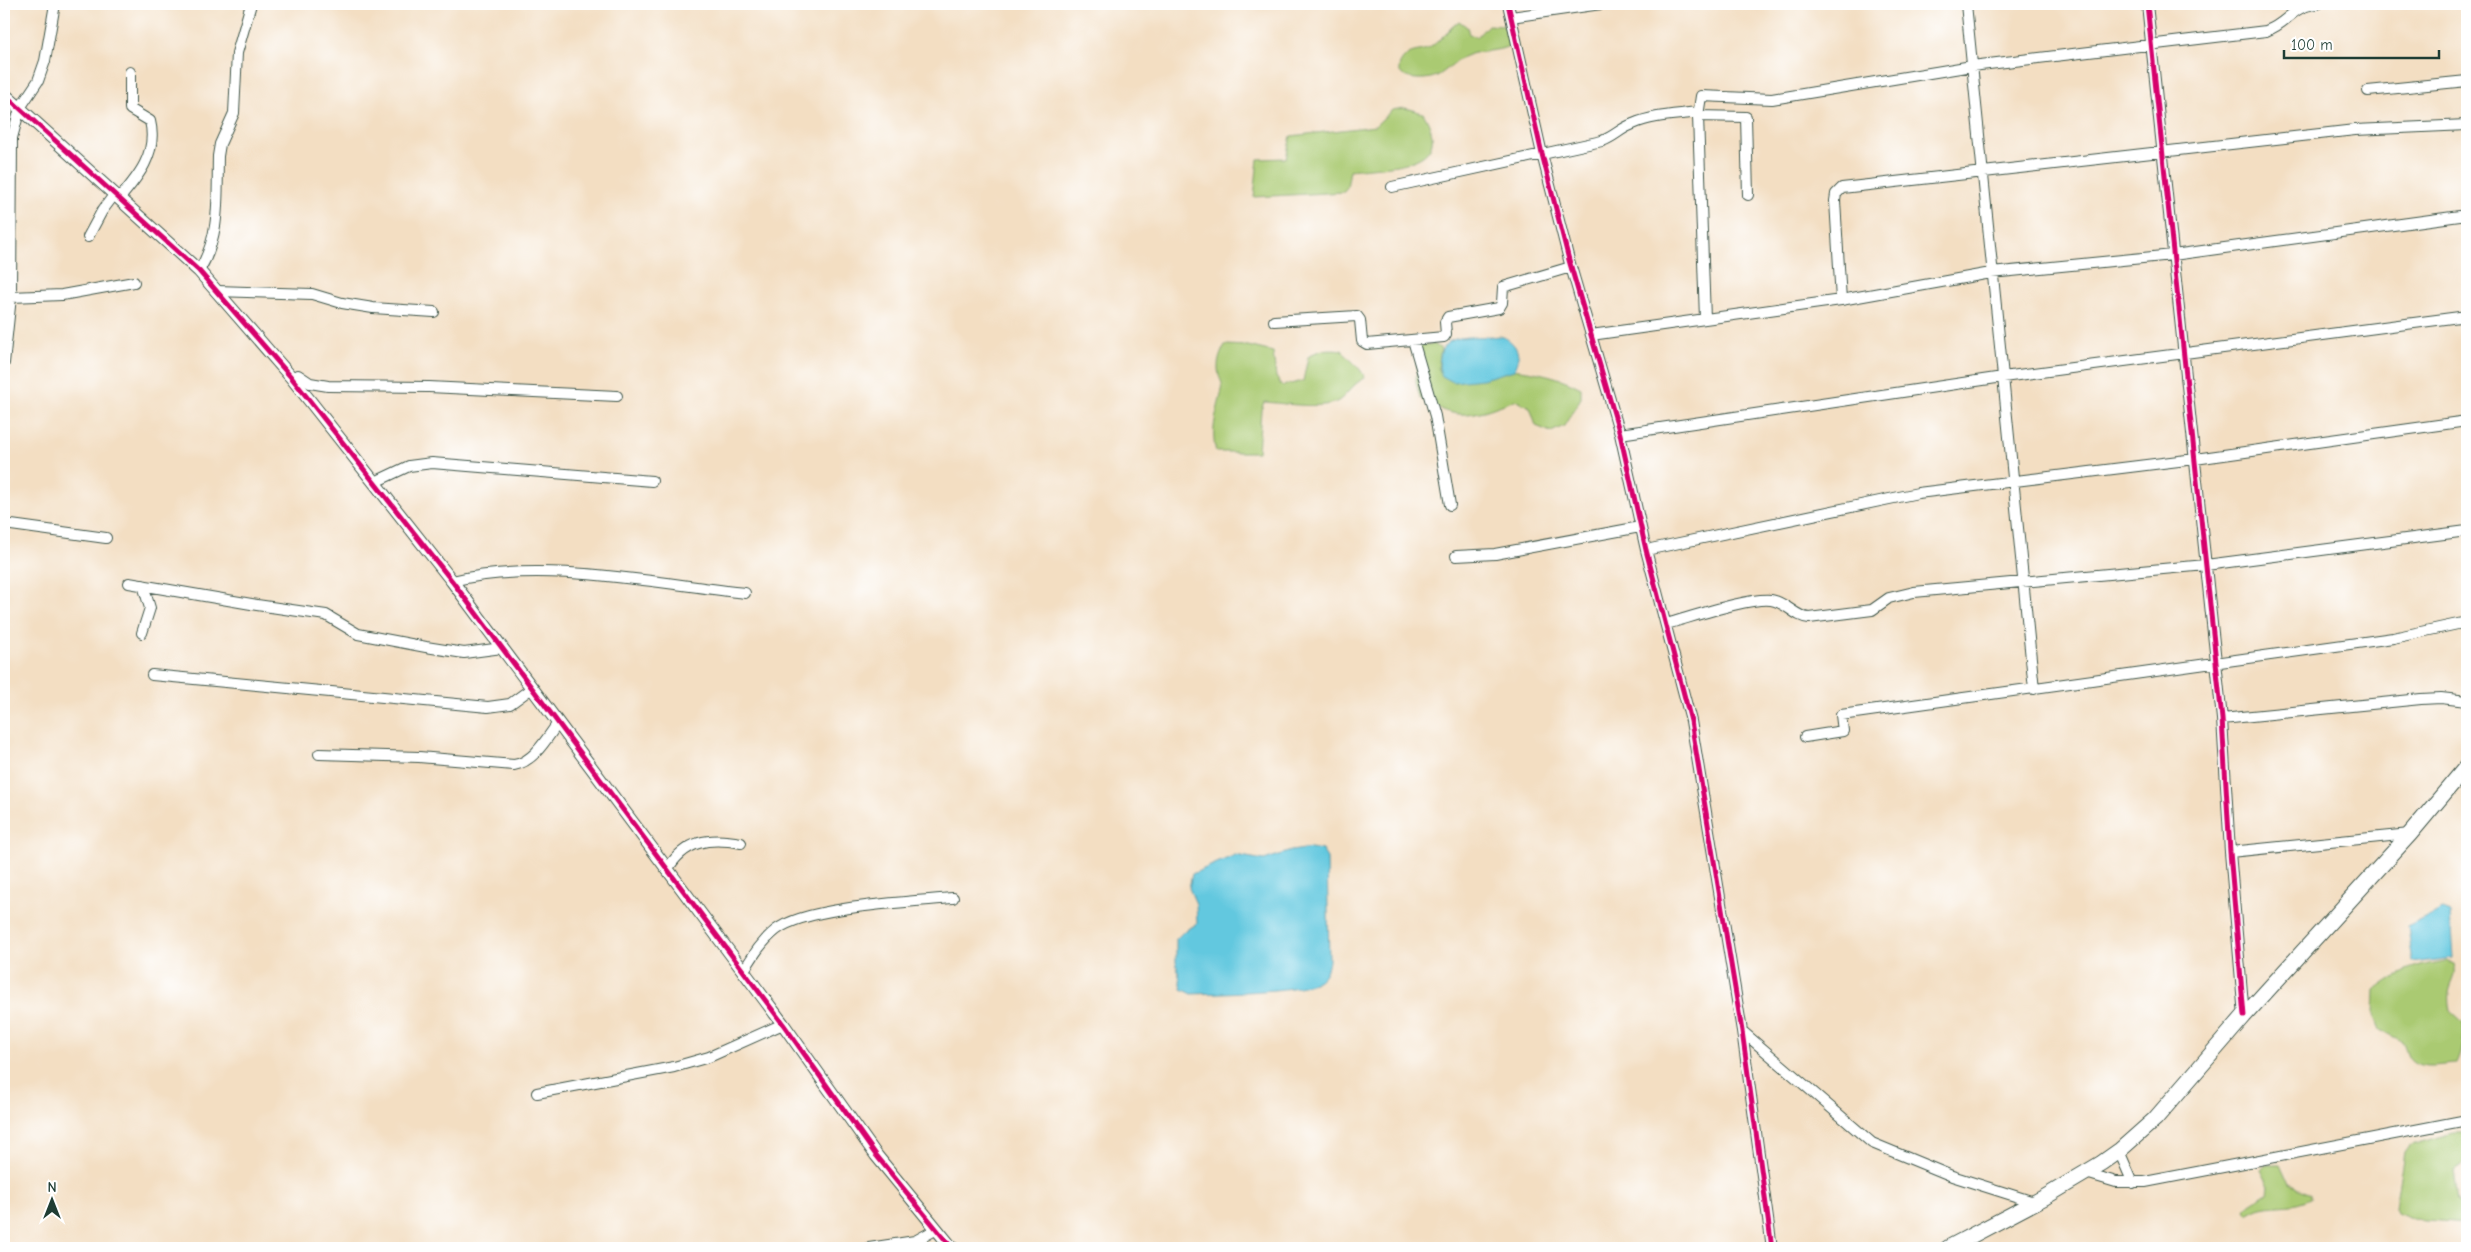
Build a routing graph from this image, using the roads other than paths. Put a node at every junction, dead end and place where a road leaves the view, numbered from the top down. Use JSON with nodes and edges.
{"nodes":[{"id":1,"x":54,"y":4,"type":"edge"},
{"id":2,"x":251,"y":4,"type":"edge"},
{"id":3,"x":1508,"y":4,"type":"edge"},
{"id":4,"x":1601,"y":4,"type":"edge"},
{"id":5,"x":1966,"y":4,"type":"edge"},
{"id":6,"x":2148,"y":4,"type":"edge"},
{"id":7,"x":2317,"y":4,"type":"edge"},
{"id":8,"x":1511,"y":17,"type":"junction"},
{"id":9,"x":2152,"y":45,"type":"junction"},
{"id":10,"x":1972,"y":66,"type":"junction"},
{"id":11,"x":130,"y":72,"type":"dead end"},
{"id":12,"x":2467,"y":81,"type":"edge"},
{"id":13,"x":2368,"y":91,"type":"dead end"},
{"id":14,"x":4,"y":94,"type":"edge"},
{"id":15,"x":20,"y":108,"type":"junction"},
{"id":16,"x":1698,"y":114,"type":"junction"},
{"id":17,"x":2467,"y":125,"type":"edge"},
{"id":18,"x":2162,"y":153,"type":"junction"},
{"id":19,"x":1542,"y":154,"type":"junction"},
{"id":20,"x":1982,"y":171,"type":"junction"},
{"id":21,"x":1392,"y":187,"type":"dead end"},
{"id":22,"x":1748,"y":195,"type":"dead end"},
{"id":23,"x":116,"y":197,"type":"junction"},
{"id":24,"x":2467,"y":215,"type":"edge"},
{"id":25,"x":88,"y":237,"type":"dead end"},
{"id":26,"x":2174,"y":255,"type":"junction"},
{"id":27,"x":1572,"y":267,"type":"junction"},
{"id":28,"x":199,"y":271,"type":"junction"},
{"id":29,"x":1991,"y":273,"type":"junction"},
{"id":30,"x":134,"y":282,"type":"dead end"},
{"id":31,"x":218,"y":291,"type":"junction"},
{"id":32,"x":11,"y":298,"type":"junction"},
{"id":33,"x":1841,"y":300,"type":"junction"},
{"id":34,"x":434,"y":312,"type":"dead end"},
{"id":35,"x":2467,"y":316,"type":"edge"},
{"id":36,"x":1705,"y":319,"type":"junction"},
{"id":37,"x":1274,"y":321,"type":"dead end"},
{"id":38,"x":1591,"y":335,"type":"junction"},
{"id":39,"x":1413,"y":340,"type":"junction"},
{"id":40,"x":2184,"y":355,"type":"junction"},
{"id":41,"x":4,"y":363,"type":"edge"},
{"id":42,"x":291,"y":377,"type":"junction"},
{"id":43,"x":2003,"y":377,"type":"junction"},
{"id":44,"x":617,"y":396,"type":"dead end"},
{"id":45,"x":2467,"y":421,"type":"edge"},
{"id":46,"x":1620,"y":434,"type":"junction"},
{"id":47,"x":2195,"y":459,"type":"junction"},
{"id":48,"x":2015,"y":479,"type":"junction"},
{"id":49,"x":652,"y":481,"type":"dead end"},
{"id":50,"x":375,"y":482,"type":"junction"},
{"id":51,"x":1450,"y":505,"type":"dead end"},
{"id":52,"x":4,"y":524,"type":"edge"},
{"id":53,"x":1640,"y":527,"type":"junction"},
{"id":54,"x":2467,"y":531,"type":"edge"},
{"id":55,"x":106,"y":538,"type":"dead end"},
{"id":56,"x":1646,"y":550,"type":"junction"},
{"id":57,"x":1456,"y":556,"type":"dead end"},
{"id":58,"x":2206,"y":565,"type":"junction"},
{"id":59,"x":452,"y":581,"type":"junction"},
{"id":60,"x":129,"y":583,"type":"dead end"},
{"id":61,"x":2024,"y":583,"type":"junction"},
{"id":62,"x":143,"y":585,"type":"junction"},
{"id":63,"x":745,"y":593,"type":"dead end"},
{"id":64,"x":2467,"y":622,"type":"edge"},
{"id":65,"x":1666,"y":624,"type":"junction"},
{"id":66,"x":142,"y":633,"type":"dead end"},
{"id":67,"x":502,"y":648,"type":"junction"},
{"id":68,"x":2216,"y":664,"type":"junction"},
{"id":69,"x":152,"y":675,"type":"dead end"},
{"id":70,"x":532,"y":688,"type":"junction"},
{"id":71,"x":2034,"y":689,"type":"junction"},
{"id":72,"x":2467,"y":701,"type":"edge"},
{"id":73,"x":2222,"y":719,"type":"junction"},
{"id":74,"x":558,"y":723,"type":"junction"},
{"id":75,"x":1806,"y":737,"type":"dead end"},
{"id":76,"x":319,"y":754,"type":"dead end"},
{"id":77,"x":2467,"y":766,"type":"edge"},
{"id":78,"x":2410,"y":834,"type":"junction"},
{"id":79,"x":741,"y":843,"type":"dead end"},
{"id":80,"x":2230,"y":852,"type":"junction"},
{"id":81,"x":667,"y":870,"type":"junction"},
{"id":82,"x":949,"y":898,"type":"dead end"},
{"id":83,"x":743,"y":972,"type":"junction"},
{"id":84,"x":2244,"y":1016,"type":"junction"},
{"id":85,"x":782,"y":1024,"type":"junction"},
{"id":86,"x":1742,"y":1031,"type":"junction"},
{"id":87,"x":536,"y":1093,"type":"dead end"},
{"id":88,"x":2467,"y":1120,"type":"edge"},
{"id":89,"x":2119,"y":1151,"type":"junction"},
{"id":90,"x":2086,"y":1173,"type":"junction"},
{"id":91,"x":2132,"y":1183,"type":"junction"},
{"id":92,"x":2034,"y":1202,"type":"junction"},
{"id":93,"x":937,"y":1229,"type":"junction"},
{"id":94,"x":869,"y":1248,"type":"edge"},
{"id":95,"x":952,"y":1248,"type":"edge"},
{"id":96,"x":1772,"y":1248,"type":"edge"},
{"id":97,"x":1948,"y":1248,"type":"edge"}],
"edges":[{"from":1,"to":15,"type":"street"},
{"from":2,"to":28,"type":"street"},
{"from":3,"to":8,"type":"street"},
{"from":4,"to":8,"type":"street"},
{"from":5,"to":10,"type":"street"},
{"from":6,"to":9,"type":"street"},
{"from":7,"to":9,"type":"street"},
{"from":8,"to":19,"type":"street"},
{"from":9,"to":10,"type":"street"},
{"from":9,"to":18,"type":"street"},
{"from":10,"to":16,"type":"street"},
{"from":10,"to":20,"type":"street"},
{"from":11,"to":23,"type":"street"},
{"from":12,"to":13,"type":"street"},
{"from":14,"to":15,"type":"street"},
{"from":15,"to":23,"type":"street"},
{"from":15,"to":32,"type":"street"},
{"from":16,"to":19,"type":"street"},
{"from":16,"to":22,"type":"street"},
{"from":16,"to":36,"type":"street"},
{"from":17,"to":18,"type":"street"},
{"from":18,"to":20,"type":"street"},
{"from":18,"to":26,"type":"street"},
{"from":19,"to":21,"type":"street"},
{"from":19,"to":27,"type":"street"},
{"from":20,"to":29,"type":"street"},
{"from":20,"to":33,"type":"street"},
{"from":23,"to":25,"type":"street"},
{"from":23,"to":28,"type":"street"},
{"from":24,"to":26,"type":"street"},
{"from":26,"to":29,"type":"street"},
{"from":26,"to":40,"type":"street"},
{"from":27,"to":38,"type":"street"},
{"from":27,"to":39,"type":"street"},
{"from":28,"to":31,"type":"street"},
{"from":29,"to":33,"type":"street"},
{"from":29,"to":43,"type":"street"},
{"from":30,"to":32,"type":"street"},
{"from":31,"to":34,"type":"street"},
{"from":31,"to":42,"type":"street"},
{"from":32,"to":41,"type":"street"},
{"from":33,"to":36,"type":"street"},
{"from":35,"to":40,"type":"street"},
{"from":36,"to":38,"type":"street"},
{"from":37,"to":39,"type":"street"},
{"from":38,"to":46,"type":"street"},
{"from":39,"to":51,"type":"street"},
{"from":40,"to":43,"type":"street"},
{"from":40,"to":47,"type":"street"},
{"from":42,"to":44,"type":"street"},
{"from":42,"to":50,"type":"street"},
{"from":43,"to":46,"type":"street"},
{"from":43,"to":48,"type":"street"},
{"from":45,"to":47,"type":"street"},
{"from":46,"to":53,"type":"street"},
{"from":47,"to":48,"type":"street"},
{"from":47,"to":58,"type":"street"},
{"from":48,"to":56,"type":"street"},
{"from":48,"to":61,"type":"street"},
{"from":49,"to":50,"type":"street"},
{"from":50,"to":59,"type":"street"},
{"from":52,"to":55,"type":"street"},
{"from":53,"to":56,"type":"street"},
{"from":53,"to":57,"type":"street"},
{"from":54,"to":58,"type":"street"},
{"from":56,"to":65,"type":"street"},
{"from":58,"to":61,"type":"street"},
{"from":58,"to":68,"type":"street"},
{"from":59,"to":63,"type":"street"},
{"from":59,"to":67,"type":"street"},
{"from":60,"to":62,"type":"street"},
{"from":61,"to":65,"type":"street"},
{"from":61,"to":71,"type":"street"},
{"from":62,"to":66,"type":"street"},
{"from":62,"to":67,"type":"street"},
{"from":64,"to":68,"type":"street"},
{"from":65,"to":86,"type":"street"},
{"from":67,"to":70,"type":"street"},
{"from":68,"to":71,"type":"street"},
{"from":68,"to":73,"type":"street"},
{"from":69,"to":70,"type":"street"},
{"from":70,"to":74,"type":"street"},
{"from":71,"to":75,"type":"street"},
{"from":72,"to":73,"type":"street"},
{"from":73,"to":80,"type":"street"},
{"from":74,"to":76,"type":"street"},
{"from":74,"to":81,"type":"street"},
{"from":77,"to":78,"type":"main road"},
{"from":78,"to":80,"type":"street"},
{"from":78,"to":84,"type":"main road"},
{"from":79,"to":81,"type":"street"},
{"from":80,"to":84,"type":"street"},
{"from":81,"to":83,"type":"street"},
{"from":82,"to":83,"type":"street"},
{"from":83,"to":85,"type":"street"},
{"from":84,"to":89,"type":"main road"},
{"from":85,"to":87,"type":"street"},
{"from":85,"to":93,"type":"street"},
{"from":86,"to":92,"type":"street"},
{"from":86,"to":96,"type":"street"},
{"from":88,"to":91,"type":"street"},
{"from":89,"to":90,"type":"main road"},
{"from":89,"to":91,"type":"street"},
{"from":90,"to":91,"type":"street"},
{"from":90,"to":92,"type":"main road"},
{"from":92,"to":97,"type":"main road"},
{"from":93,"to":94,"type":"street"},
{"from":93,"to":95,"type":"street"}]}
